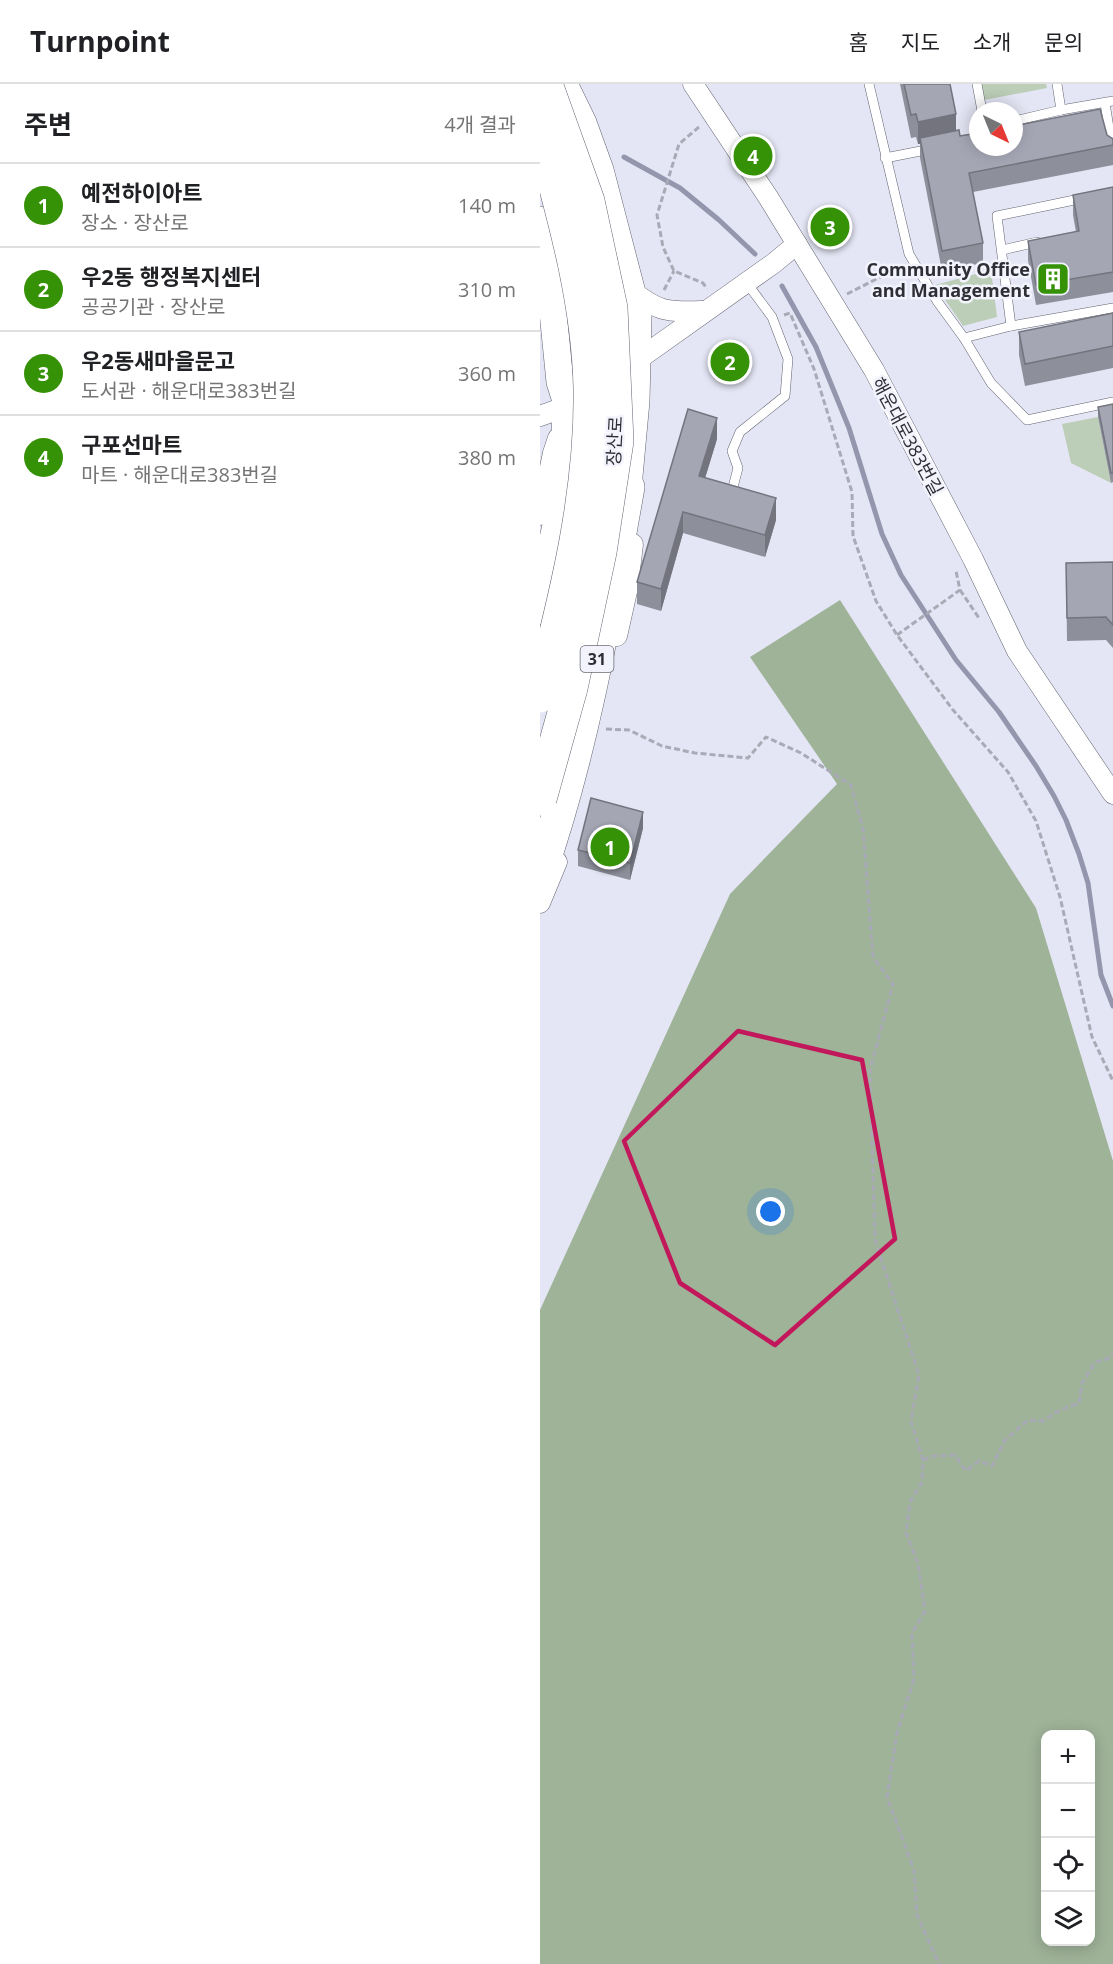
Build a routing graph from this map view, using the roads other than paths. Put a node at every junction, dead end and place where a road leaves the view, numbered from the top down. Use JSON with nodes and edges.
{"nodes":[{"id":1,"x":546,"y":84,"type":"edge"},
{"id":2,"x":564,"y":84,"type":"edge"},
{"id":3,"x":693,"y":84,"type":"edge"},
{"id":4,"x":869,"y":84,"type":"edge"},
{"id":5,"x":977,"y":84,"type":"edge"},
{"id":6,"x":1057,"y":84,"type":"edge"},
{"id":7,"x":980,"y":102,"type":"edge"},
{"id":8,"x":1109,"y":102,"type":"edge"},
{"id":9,"x":1061,"y":110,"type":"junction"},
{"id":10,"x":1023,"y":119,"type":"edge"},
{"id":11,"x":540,"y":129,"type":"edge"},
{"id":12,"x":940,"y":147,"type":"edge"},
{"id":13,"x":1113,"y":153,"type":"edge"},
{"id":14,"x":885,"y":158,"type":"junction"},
{"id":15,"x":1090,"y":197,"type":"edge"},
{"id":16,"x":540,"y":220,"type":"edge"},
{"id":17,"x":1043,"y":241,"type":"edge"},
{"id":18,"x":797,"y":244,"type":"junction"},
{"id":19,"x":1002,"y":250,"type":"junction"},
{"id":20,"x":746,"y":282,"type":"junction"},
{"id":21,"x":630,"y":289,"type":"junction"},
{"id":22,"x":711,"y":307,"type":"junction"},
{"id":23,"x":1113,"y":308,"type":"edge"},
{"id":24,"x":540,"y":309,"type":"edge"},
{"id":25,"x":1011,"y":326,"type":"junction"},
{"id":26,"x":964,"y":338,"type":"junction"},
{"id":27,"x":556,"y":343,"type":"junction"},
{"id":28,"x":636,"y":360,"type":"junction"},
{"id":29,"x":1113,"y":402,"type":"edge"},
{"id":30,"x":554,"y":412,"type":"edge"},
{"id":31,"x":628,"y":487,"type":"joint"},
{"id":32,"x":752,"y":498,"type":"edge"},
{"id":33,"x":540,"y":514,"type":"edge"},
{"id":34,"x":540,"y":608,"type":"edge"},
{"id":35,"x":540,"y":696,"type":"edge"},
{"id":36,"x":1113,"y":794,"type":"edge"},
{"id":37,"x":540,"y":799,"type":"edge"},
{"id":38,"x":540,"y":872,"type":"edge"},
{"id":39,"x":540,"y":903,"type":"edge"}],
"edges":[{"from":1,"to":37,"type":"highway","name":"장산로","bridge":true},
{"from":2,"to":21,"type":"main road","number":"31"},
{"from":3,"to":18,"type":"street","name":"해운대로383번길"},
{"from":4,"to":14,"type":"lane"},
{"from":5,"to":7,"type":"lane"},
{"from":6,"to":9,"type":"lane"},
{"from":8,"to":9,"type":"lane"},
{"from":8,"to":13,"type":"lane"},
{"from":9,"to":10,"type":"lane"},
{"from":11,"to":35,"type":"highway","name":"장산로","bridge":true},
{"from":12,"to":14,"type":"lane"},
{"from":14,"to":26,"type":"lane"},
{"from":15,"to":19,"type":"lane"},
{"from":16,"to":27,"type":"main road"},
{"from":17,"to":19,"type":"lane"},
{"from":18,"to":20,"type":"street"},
{"from":18,"to":36,"type":"street","name":"해운대로383번길"},
{"from":19,"to":25,"type":"lane"},
{"from":20,"to":22,"type":"street"},
{"from":20,"to":32,"type":"lane"},
{"from":21,"to":22,"type":"street"},
{"from":21,"to":28,"type":"main road","number":"31"},
{"from":22,"to":28,"type":"street"},
{"from":23,"to":25,"type":"lane"},
{"from":24,"to":27,"type":"street"},
{"from":25,"to":26,"type":"lane"},
{"from":26,"to":29,"type":"lane"},
{"from":27,"to":30,"type":"main road"},
{"from":28,"to":30,"type":"street"},
{"from":28,"to":31,"type":"main road","number":"31"},
{"from":28,"to":39,"type":"street"},
{"from":30,"to":33,"type":"street"},
{"from":30,"to":34,"type":"highway"},
{"from":31,"to":38,"type":"highway","number":"31"}]}
